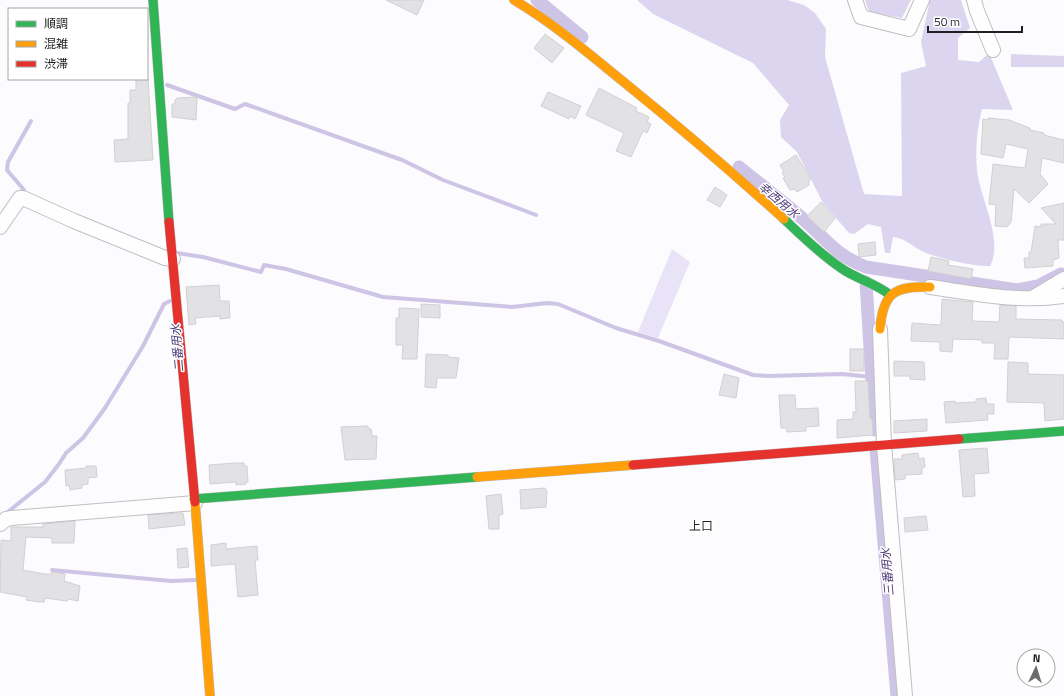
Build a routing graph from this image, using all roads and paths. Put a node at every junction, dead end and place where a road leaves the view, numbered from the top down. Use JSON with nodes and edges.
{"nodes":[{"id":1,"x":153,"y":0,"type":"edge"},
{"id":2,"x":514,"y":0,"type":"edge"},
{"id":3,"x":855,"y":0,"type":"edge"},
{"id":4,"x":922,"y":0,"type":"edge"},
{"id":5,"x":974,"y":0,"type":"edge"},
{"id":6,"x":993,"y":50,"type":"dead end"},
{"id":7,"x":0,"y":227,"type":"edge"},
{"id":8,"x":173,"y":259,"type":"junction"},
{"id":9,"x":1064,"y":279,"type":"edge"},
{"id":10,"x":930,"y":287,"type":"joint"},
{"id":11,"x":890,"y":295,"type":"junction"},
{"id":12,"x":1064,"y":296,"type":"edge"},
{"id":13,"x":1032,"y":298,"type":"junction"},
{"id":14,"x":880,"y":330,"type":"joint"},
{"id":15,"x":1064,"y":431,"type":"edge"},
{"id":16,"x":884,"y":445,"type":"junction"},
{"id":17,"x":191,"y":503,"type":"junction"},
{"id":18,"x":0,"y":524,"type":"edge"},
{"id":19,"x":210,"y":696,"type":"edge"},
{"id":20,"x":905,"y":696,"type":"edge"}],
"edges":[{"from":1,"to":8,"type":"street"},
{"from":2,"to":11,"type":"street"},
{"from":3,"to":4,"type":"street"},
{"from":5,"to":6,"type":"street"},
{"from":7,"to":8,"type":"street"},
{"from":8,"to":17,"type":"street"},
{"from":9,"to":13,"type":"street"},
{"from":10,"to":11,"type":"street"},
{"from":10,"to":13,"type":"street"},
{"from":11,"to":14,"type":"street"},
{"from":12,"to":13,"type":"street"},
{"from":14,"to":16,"type":"street"},
{"from":15,"to":16,"type":"street"},
{"from":16,"to":17,"type":"street"},
{"from":16,"to":20,"type":"street"},
{"from":17,"to":18,"type":"street"},
{"from":17,"to":19,"type":"street"}]}
